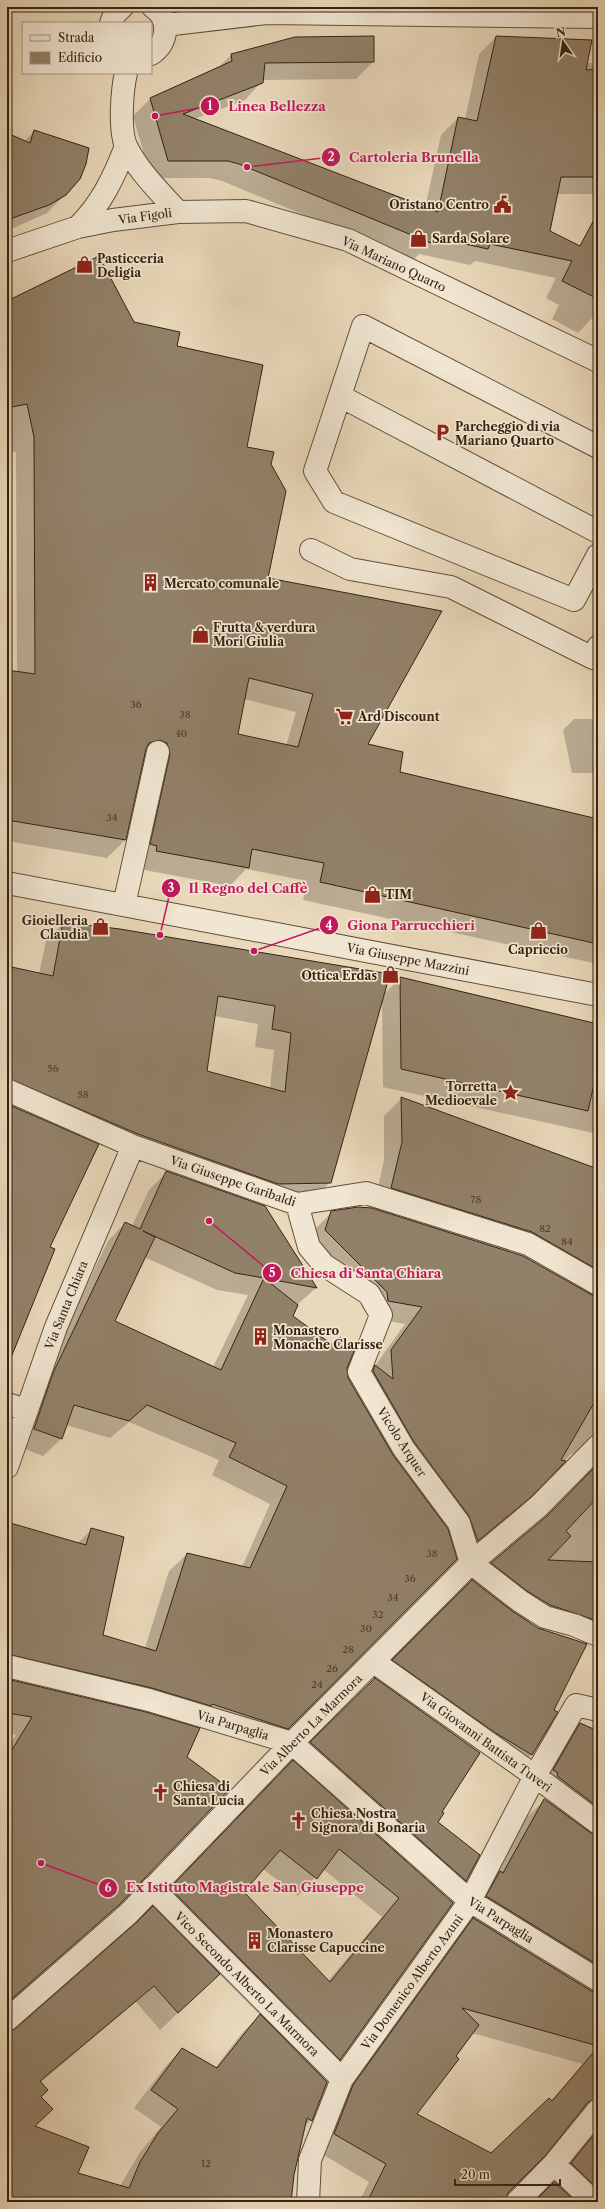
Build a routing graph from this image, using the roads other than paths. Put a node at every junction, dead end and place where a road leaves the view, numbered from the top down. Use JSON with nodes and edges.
{"nodes":[{"id":1,"x":159,"y":16,"type":"edge"},
{"id":2,"x":598,"y":17,"type":"edge"},
{"id":3,"x":152,"y":53,"type":"edge"},
{"id":4,"x":126,"y":74,"type":"edge"},
{"id":5,"x":126,"y":146,"type":"junction"},
{"id":6,"x":178,"y":212,"type":"junction"},
{"id":7,"x":78,"y":227,"type":"junction"},
{"id":8,"x":7,"y":251,"type":"edge"},
{"id":9,"x":598,"y":361,"type":"edge"},
{"id":10,"x":340,"y":396,"type":"junction"},
{"id":11,"x":598,"y":446,"type":"edge"},
{"id":12,"x":598,"y":532,"type":"edge"},
{"id":13,"x":311,"y":550,"type":"dead end"},
{"id":14,"x":598,"y":555,"type":"edge"},
{"id":15,"x":598,"y":647,"type":"edge"},
{"id":16,"x":158,"y":752,"type":"dead end"},
{"id":17,"x":7,"y":883,"type":"edge"},
{"id":18,"x":124,"y":905,"type":"junction"},
{"id":19,"x":598,"y":995,"type":"edge"},
{"id":20,"x":7,"y":1090,"type":"edge"},
{"id":21,"x":133,"y":1146,"type":"junction"},
{"id":22,"x":297,"y":1204,"type":"junction"},
{"id":23,"x":598,"y":1284,"type":"edge"},
{"id":24,"x":17,"y":1406,"type":"edge"},
{"id":25,"x":598,"y":1446,"type":"edge"},
{"id":26,"x":7,"y":1468,"type":"edge"},
{"id":27,"x":471,"y":1563,"type":"junction"},
{"id":28,"x":598,"y":1635,"type":"edge"},
{"id":29,"x":374,"y":1662,"type":"junction"},
{"id":30,"x":7,"y":1666,"type":"edge"},
{"id":31,"x":598,"y":1710,"type":"edge"},
{"id":32,"x":292,"y":1742,"type":"junction"},
{"id":33,"x":535,"y":1776,"type":"junction"},
{"id":34,"x":598,"y":1823,"type":"edge"},
{"id":35,"x":152,"y":1888,"type":"junction"},
{"id":36,"x":470,"y":1901,"type":"junction"},
{"id":37,"x":598,"y":1980,"type":"edge"},
{"id":38,"x":7,"y":2020,"type":"edge"},
{"id":39,"x":342,"y":2079,"type":"junction"},
{"id":40,"x":598,"y":2110,"type":"edge"},
{"id":41,"x":554,"y":2164,"type":"junction"},
{"id":42,"x":308,"y":2202,"type":"edge"},
{"id":43,"x":517,"y":2202,"type":"edge"},
{"id":44,"x":594,"y":2202,"type":"edge"}],
"edges":[{"from":1,"to":2,"type":"street"},
{"from":1,"to":3,"type":"street"},
{"from":4,"to":5,"type":"street","name":"Via Figoli"},
{"from":5,"to":6,"type":"street","name":"Via Figoli"},
{"from":5,"to":7,"type":"street","name":"Via Figoli"},
{"from":6,"to":7,"type":"street","name":"Via Figoli"},
{"from":6,"to":9,"type":"street","name":"Via Mariano Quarto"},
{"from":7,"to":8,"type":"street","name":"Via Figoli"},
{"from":10,"to":11,"type":"street"},
{"from":10,"to":12,"type":"street"},
{"from":10,"to":14,"type":"street"},
{"from":13,"to":15,"type":"street"},
{"from":16,"to":18,"type":"street"},
{"from":17,"to":18,"type":"street","name":"Via Giuseppe Mazzini"},
{"from":18,"to":19,"type":"street","name":"Via Giuseppe Mazzini"},
{"from":20,"to":21,"type":"street","name":"Via Giuseppe Garibaldi"},
{"from":21,"to":22,"type":"street","name":"Via Giuseppe Garibaldi"},
{"from":21,"to":24,"type":"street","name":"Via Santa Chiara"},
{"from":22,"to":23,"type":"street","name":"Via Giuseppe Garibaldi"},
{"from":22,"to":27,"type":"street","name":"Vicolo Arquer"},
{"from":24,"to":26,"type":"street","name":"Via Santa Chiara"},
{"from":25,"to":27,"type":"street","name":"Via Alberto La Marmora"},
{"from":27,"to":28,"type":"street"},
{"from":27,"to":29,"type":"street","name":"Via Alberto La Marmora"},
{"from":29,"to":32,"type":"street","name":"Via Alberto La Marmora"},
{"from":29,"to":33,"type":"street","name":"Via Giovanni Battista Tuveri"},
{"from":30,"to":32,"type":"street","name":"Via Parpaglia"},
{"from":31,"to":33,"type":"street","name":"Via Domenico Alberto Azuni"},
{"from":32,"to":35,"type":"street","name":"Via Alberto La Marmora"},
{"from":32,"to":36,"type":"street","name":"Via Parpaglia"},
{"from":33,"to":34,"type":"street","name":"Via Giovanni Battista Tuveri"},
{"from":33,"to":36,"type":"street","name":"Via Domenico Alberto Azuni"},
{"from":35,"to":38,"type":"street","name":"Via Alberto La Marmora"},
{"from":35,"to":39,"type":"street","name":"Vico Secondo Alberto La Marmora"},
{"from":36,"to":37,"type":"street","name":"Via Parpaglia"},
{"from":36,"to":39,"type":"street","name":"Via Domenico Alberto Azuni"},
{"from":39,"to":42,"type":"street","name":"Via Domenico Alberto Azuni"},
{"from":40,"to":41,"type":"street"},
{"from":41,"to":43,"type":"street"},
{"from":41,"to":44,"type":"street"}]}
